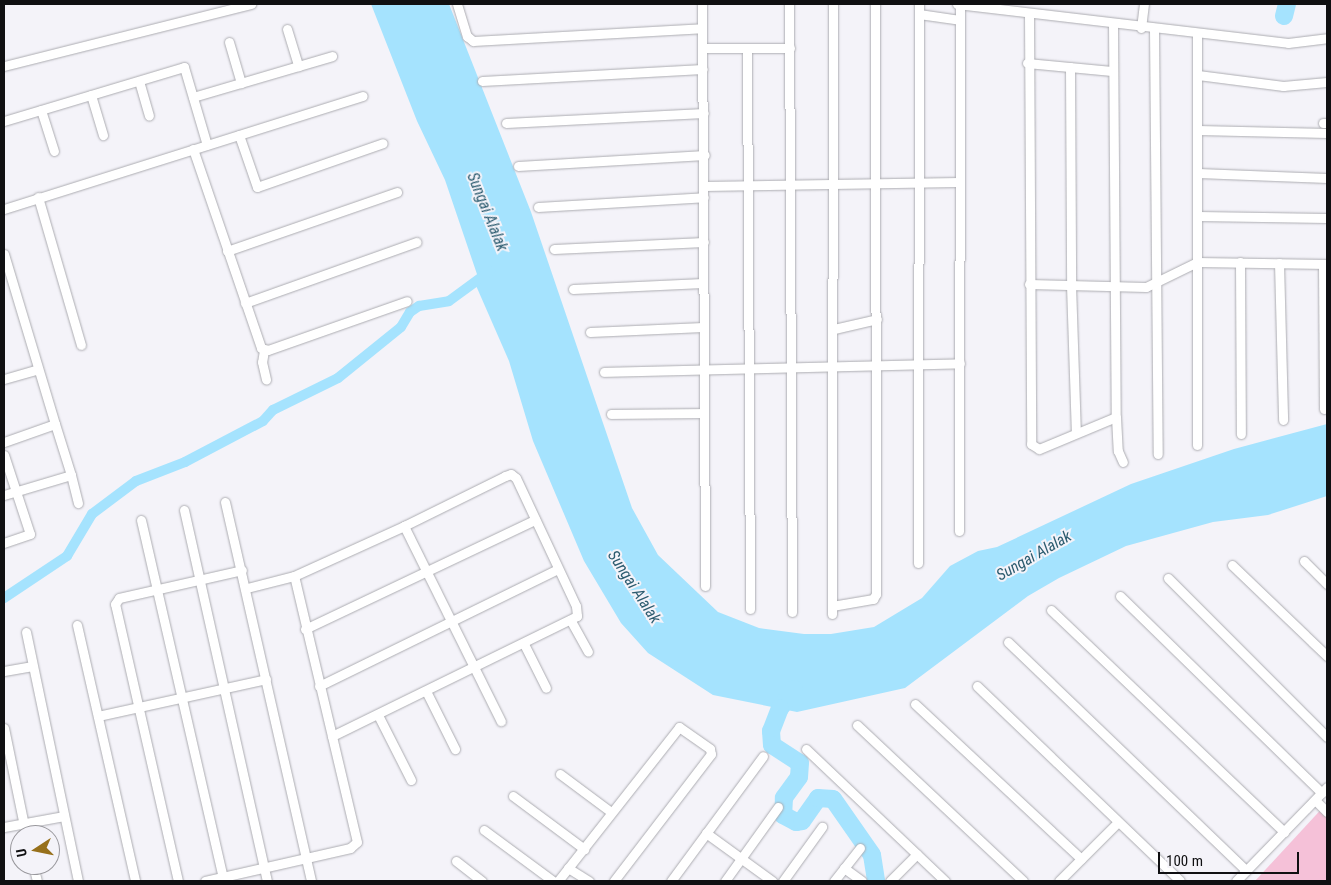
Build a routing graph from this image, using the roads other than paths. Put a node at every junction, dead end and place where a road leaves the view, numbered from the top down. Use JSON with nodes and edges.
{"nodes":[{"id":1,"x":251,"y":4,"type":"edge"},
{"id":2,"x":457,"y":4,"type":"edge"},
{"id":3,"x":702,"y":4,"type":"edge"},
{"id":4,"x":789,"y":4,"type":"edge"},
{"id":5,"x":833,"y":4,"type":"edge"},
{"id":6,"x":874,"y":4,"type":"edge"},
{"id":7,"x":919,"y":4,"type":"edge"},
{"id":8,"x":959,"y":4,"type":"edge"},
{"id":9,"x":1144,"y":4,"type":"edge"},
{"id":10,"x":999,"y":6,"type":"edge"},
{"id":11,"x":1029,"y":13,"type":"junction"},
{"id":12,"x":919,"y":14,"type":"junction"},
{"id":13,"x":960,"y":20,"type":"junction"},
{"id":14,"x":1114,"y":24,"type":"junction"},
{"id":15,"x":702,"y":28,"type":"junction"},
{"id":16,"x":1141,"y":28,"type":"junction"},
{"id":17,"x":287,"y":29,"type":"dead end"},
{"id":18,"x":1154,"y":29,"type":"junction"},
{"id":19,"x":1197,"y":33,"type":"junction"},
{"id":20,"x":1327,"y":38,"type":"edge"},
{"id":21,"x":229,"y":42,"type":"dead end"},
{"id":22,"x":703,"y":48,"type":"junction"},
{"id":23,"x":790,"y":48,"type":"junction"},
{"id":24,"x":747,"y":50,"type":"junction"},
{"id":25,"x":332,"y":56,"type":"dead end"},
{"id":26,"x":1027,"y":63,"type":"junction"},
{"id":27,"x":4,"y":66,"type":"edge"},
{"id":28,"x":298,"y":66,"type":"junction"},
{"id":29,"x":1070,"y":67,"type":"junction"},
{"id":30,"x":703,"y":69,"type":"junction"},
{"id":31,"x":1112,"y":71,"type":"junction"},
{"id":32,"x":1198,"y":75,"type":"junction"},
{"id":33,"x":139,"y":81,"type":"junction"},
{"id":34,"x":482,"y":82,"type":"dead end"},
{"id":35,"x":1327,"y":82,"type":"edge"},
{"id":36,"x":241,"y":83,"type":"junction"},
{"id":37,"x":92,"y":95,"type":"junction"},
{"id":38,"x":363,"y":96,"type":"dead end"},
{"id":39,"x":193,"y":98,"type":"junction"},
{"id":40,"x":41,"y":110,"type":"junction"},
{"id":41,"x":704,"y":113,"type":"junction"},
{"id":42,"x":149,"y":116,"type":"dead end"},
{"id":43,"x":4,"y":121,"type":"edge"},
{"id":44,"x":506,"y":124,"type":"dead end"},
{"id":45,"x":1198,"y":130,"type":"junction"},
{"id":46,"x":1327,"y":133,"type":"edge"},
{"id":47,"x":103,"y":134,"type":"dead end"},
{"id":48,"x":239,"y":135,"type":"junction"},
{"id":49,"x":383,"y":143,"type":"dead end"},
{"id":50,"x":207,"y":145,"type":"junction"},
{"id":51,"x":193,"y":149,"type":"junction"},
{"id":52,"x":54,"y":151,"type":"dead end"},
{"id":53,"x":705,"y":155,"type":"junction"},
{"id":54,"x":518,"y":166,"type":"dead end"},
{"id":55,"x":1198,"y":173,"type":"junction"},
{"id":56,"x":1327,"y":178,"type":"edge"},
{"id":57,"x":959,"y":182,"type":"junction"},
{"id":58,"x":875,"y":184,"type":"junction"},
{"id":59,"x":919,"y":184,"type":"junction"},
{"id":60,"x":704,"y":186,"type":"junction"},
{"id":61,"x":831,"y":186,"type":"junction"},
{"id":62,"x":748,"y":187,"type":"junction"},
{"id":63,"x":789,"y":187,"type":"junction"},
{"id":64,"x":397,"y":192,"type":"dead end"},
{"id":65,"x":704,"y":197,"type":"junction"},
{"id":66,"x":38,"y":198,"type":"junction"},
{"id":67,"x":538,"y":206,"type":"dead end"},
{"id":68,"x":4,"y":209,"type":"edge"},
{"id":69,"x":1198,"y":216,"type":"junction"},
{"id":70,"x":1327,"y":218,"type":"edge"},
{"id":71,"x":416,"y":242,"type":"dead end"},
{"id":72,"x":704,"y":242,"type":"junction"},
{"id":73,"x":554,"y":249,"type":"dead end"},
{"id":74,"x":227,"y":251,"type":"junction"},
{"id":75,"x":5,"y":261,"type":"edge"},
{"id":76,"x":1197,"y":262,"type":"junction"},
{"id":77,"x":1240,"y":262,"type":"junction"},
{"id":78,"x":1279,"y":263,"type":"junction"},
{"id":79,"x":1325,"y":264,"type":"edge"},
{"id":80,"x":703,"y":283,"type":"junction"},
{"id":81,"x":1156,"y":283,"type":"junction"},
{"id":82,"x":1030,"y":284,"type":"junction"},
{"id":83,"x":1071,"y":285,"type":"junction"},
{"id":84,"x":1115,"y":287,"type":"junction"},
{"id":85,"x":573,"y":289,"type":"dead end"},
{"id":86,"x":407,"y":301,"type":"dead end"},
{"id":87,"x":245,"y":303,"type":"junction"},
{"id":88,"x":877,"y":320,"type":"junction"},
{"id":89,"x":703,"y":327,"type":"junction"},
{"id":90,"x":834,"y":329,"type":"junction"},
{"id":91,"x":590,"y":332,"type":"dead end"},
{"id":92,"x":80,"y":345,"type":"dead end"},
{"id":93,"x":264,"y":350,"type":"junction"},
{"id":94,"x":960,"y":363,"type":"junction"},
{"id":95,"x":877,"y":364,"type":"junction"},
{"id":96,"x":920,"y":364,"type":"junction"},
{"id":97,"x":792,"y":365,"type":"junction"},
{"id":98,"x":834,"y":365,"type":"junction"},
{"id":99,"x":747,"y":366,"type":"junction"},
{"id":100,"x":703,"y":368,"type":"junction"},
{"id":101,"x":38,"y":369,"type":"junction"},
{"id":102,"x":604,"y":372,"type":"dead end"},
{"id":103,"x":4,"y":379,"type":"edge"},
{"id":104,"x":266,"y":380,"type":"dead end"},
{"id":105,"x":1324,"y":409,"type":"dead end"},
{"id":106,"x":703,"y":413,"type":"junction"},
{"id":107,"x":610,"y":414,"type":"dead end"},
{"id":108,"x":1116,"y":417,"type":"junction"},
{"id":109,"x":1282,"y":420,"type":"dead end"},
{"id":110,"x":55,"y":424,"type":"junction"},
{"id":111,"x":1076,"y":434,"type":"junction"},
{"id":112,"x":1241,"y":434,"type":"dead end"},
{"id":113,"x":4,"y":442,"type":"edge"},
{"id":114,"x":1197,"y":445,"type":"dead end"},
{"id":115,"x":1158,"y":454,"type":"dead end"},
{"id":116,"x":4,"y":455,"type":"edge"},
{"id":117,"x":1123,"y":462,"type":"dead end"},
{"id":118,"x":71,"y":475,"type":"junction"},
{"id":119,"x":16,"y":490,"type":"junction"},
{"id":120,"x":4,"y":495,"type":"edge"},
{"id":121,"x":225,"y":502,"type":"dead end"},
{"id":122,"x":78,"y":503,"type":"dead end"},
{"id":123,"x":184,"y":510,"type":"dead end"},
{"id":124,"x":141,"y":520,"type":"dead end"},
{"id":125,"x":535,"y":520,"type":"junction"},
{"id":126,"x":404,"y":526,"type":"junction"},
{"id":127,"x":959,"y":530,"type":"dead end"},
{"id":128,"x":4,"y":543,"type":"edge"},
{"id":129,"x":1304,"y":561,"type":"dead end"},
{"id":130,"x":918,"y":563,"type":"dead end"},
{"id":131,"x":1232,"y":565,"type":"dead end"},
{"id":132,"x":558,"y":569,"type":"junction"},
{"id":133,"x":242,"y":570,"type":"junction"},
{"id":134,"x":426,"y":573,"type":"junction"},
{"id":135,"x":294,"y":576,"type":"junction"},
{"id":136,"x":200,"y":578,"type":"junction"},
{"id":137,"x":1168,"y":578,"type":"dead end"},
{"id":138,"x":1327,"y":584,"type":"edge"},
{"id":139,"x":705,"y":586,"type":"dead end"},
{"id":140,"x":157,"y":588,"type":"junction"},
{"id":141,"x":247,"y":588,"type":"junction"},
{"id":142,"x":1120,"y":596,"type":"dead end"},
{"id":143,"x":750,"y":609,"type":"dead end"},
{"id":144,"x":1051,"y":610,"type":"dead end"},
{"id":145,"x":792,"y":612,"type":"dead end"},
{"id":146,"x":449,"y":620,"type":"junction"},
{"id":147,"x":571,"y":621,"type":"junction"},
{"id":148,"x":77,"y":625,"type":"dead end"},
{"id":149,"x":305,"y":629,"type":"junction"},
{"id":150,"x":26,"y":632,"type":"dead end"},
{"id":151,"x":1008,"y":642,"type":"dead end"},
{"id":152,"x":524,"y":644,"type":"junction"},
{"id":153,"x":588,"y":652,"type":"dead end"},
{"id":154,"x":1327,"y":656,"type":"edge"},
{"id":155,"x":33,"y":666,"type":"junction"},
{"id":156,"x":473,"y":668,"type":"junction"},
{"id":157,"x":4,"y":671,"type":"edge"},
{"id":158,"x":266,"y":679,"type":"junction"},
{"id":159,"x":319,"y":686,"type":"junction"},
{"id":160,"x":977,"y":686,"type":"dead end"},
{"id":161,"x":546,"y":688,"type":"dead end"},
{"id":162,"x":224,"y":689,"type":"junction"},
{"id":163,"x":426,"y":691,"type":"junction"},
{"id":164,"x":181,"y":698,"type":"junction"},
{"id":165,"x":915,"y":704,"type":"dead end"},
{"id":166,"x":139,"y":707,"type":"junction"},
{"id":167,"x":378,"y":715,"type":"junction"},
{"id":168,"x":98,"y":716,"type":"junction"},
{"id":169,"x":501,"y":721,"type":"dead end"},
{"id":170,"x":857,"y":725,"type":"dead end"},
{"id":171,"x":4,"y":728,"type":"edge"},
{"id":172,"x":332,"y":736,"type":"junction"},
{"id":173,"x":1327,"y":737,"type":"edge"},
{"id":174,"x":455,"y":749,"type":"dead end"},
{"id":175,"x":806,"y":749,"type":"dead end"},
{"id":176,"x":763,"y":756,"type":"dead end"},
{"id":177,"x":560,"y":774,"type":"dead end"},
{"id":178,"x":411,"y":780,"type":"dead end"},
{"id":179,"x":1324,"y":790,"type":"edge"},
{"id":180,"x":513,"y":796,"type":"dead end"},
{"id":181,"x":1315,"y":800,"type":"junction"},
{"id":182,"x":778,"y":808,"type":"dead end"},
{"id":183,"x":611,"y":812,"type":"junction"},
{"id":184,"x":1327,"y":812,"type":"edge"},
{"id":185,"x":64,"y":816,"type":"junction"},
{"id":186,"x":1118,"y":822,"type":"junction"},
{"id":187,"x":24,"y":823,"type":"junction"},
{"id":188,"x":4,"y":827,"type":"edge"},
{"id":189,"x":822,"y":827,"type":"dead end"},
{"id":190,"x":484,"y":830,"type":"dead end"},
{"id":191,"x":1284,"y":832,"type":"junction"},
{"id":192,"x":706,"y":833,"type":"junction"},
{"id":193,"x":584,"y":848,"type":"junction"},
{"id":194,"x":860,"y":848,"type":"dead end"},
{"id":195,"x":917,"y":854,"type":"junction"},
{"id":196,"x":306,"y":858,"type":"junction"},
{"id":197,"x":1081,"y":858,"type":"junction"},
{"id":198,"x":456,"y":861,"type":"dead end"},
{"id":199,"x":741,"y":861,"type":"junction"},
{"id":200,"x":264,"y":867,"type":"junction"},
{"id":201,"x":568,"y":868,"type":"junction"},
{"id":202,"x":844,"y":868,"type":"junction"},
{"id":203,"x":1246,"y":870,"type":"junction"},
{"id":204,"x":224,"y":879,"type":"edge"},
{"id":205,"x":78,"y":881,"type":"edge"},
{"id":206,"x":135,"y":881,"type":"edge"},
{"id":207,"x":178,"y":881,"type":"edge"},
{"id":208,"x":205,"y":881,"type":"edge"},
{"id":209,"x":267,"y":881,"type":"edge"},
{"id":210,"x":311,"y":881,"type":"edge"},
{"id":211,"x":482,"y":881,"type":"edge"},
{"id":212,"x":553,"y":881,"type":"edge"},
{"id":213,"x":558,"y":881,"type":"edge"},
{"id":214,"x":589,"y":881,"type":"edge"},
{"id":215,"x":614,"y":881,"type":"edge"},
{"id":216,"x":671,"y":881,"type":"edge"},
{"id":217,"x":725,"y":881,"type":"edge"},
{"id":218,"x":772,"y":881,"type":"edge"},
{"id":219,"x":783,"y":881,"type":"edge"},
{"id":220,"x":834,"y":881,"type":"edge"},
{"id":221,"x":862,"y":881,"type":"edge"},
{"id":222,"x":890,"y":881,"type":"edge"},
{"id":223,"x":945,"y":881,"type":"edge"},
{"id":224,"x":1023,"y":881,"type":"edge"},
{"id":225,"x":1059,"y":881,"type":"edge"},
{"id":226,"x":1180,"y":881,"type":"edge"},
{"id":227,"x":1236,"y":881,"type":"edge"}],
"edges":[{"from":1,"to":27,"type":"street"},
{"from":2,"to":15,"type":"street"},
{"from":3,"to":15,"type":"street"},
{"from":4,"to":23,"type":"street"},
{"from":5,"to":61,"type":"street"},
{"from":6,"to":58,"type":"street"},
{"from":7,"to":12,"type":"street"},
{"from":8,"to":10,"type":"street"},
{"from":8,"to":13,"type":"street"},
{"from":9,"to":16,"type":"street"},
{"from":10,"to":11,"type":"street"},
{"from":11,"to":14,"type":"street"},
{"from":11,"to":26,"type":"street"},
{"from":12,"to":13,"type":"street"},
{"from":12,"to":59,"type":"street"},
{"from":13,"to":57,"type":"street"},
{"from":14,"to":16,"type":"street"},
{"from":14,"to":31,"type":"street"},
{"from":15,"to":22,"type":"street"},
{"from":16,"to":18,"type":"street"},
{"from":17,"to":28,"type":"street"},
{"from":18,"to":19,"type":"street"},
{"from":18,"to":81,"type":"street"},
{"from":19,"to":20,"type":"street"},
{"from":19,"to":32,"type":"street"},
{"from":21,"to":36,"type":"street"},
{"from":22,"to":24,"type":"street"},
{"from":22,"to":30,"type":"street"},
{"from":23,"to":24,"type":"street"},
{"from":23,"to":63,"type":"street"},
{"from":24,"to":62,"type":"street"},
{"from":25,"to":28,"type":"street"},
{"from":26,"to":29,"type":"street"},
{"from":26,"to":82,"type":"street"},
{"from":28,"to":36,"type":"street"},
{"from":29,"to":31,"type":"street"},
{"from":29,"to":83,"type":"street"},
{"from":30,"to":34,"type":"street"},
{"from":30,"to":41,"type":"street"},
{"from":31,"to":84,"type":"street"},
{"from":32,"to":35,"type":"street"},
{"from":32,"to":45,"type":"street"},
{"from":33,"to":37,"type":"street"},
{"from":33,"to":39,"type":"street"},
{"from":33,"to":42,"type":"street"},
{"from":36,"to":39,"type":"street"},
{"from":37,"to":40,"type":"street"},
{"from":37,"to":47,"type":"street"},
{"from":38,"to":48,"type":"street"},
{"from":39,"to":50,"type":"street"},
{"from":40,"to":43,"type":"street"},
{"from":40,"to":52,"type":"street"},
{"from":41,"to":44,"type":"street"},
{"from":41,"to":53,"type":"street"},
{"from":45,"to":46,"type":"street"},
{"from":45,"to":55,"type":"street"},
{"from":48,"to":49,"type":"street"},
{"from":48,"to":50,"type":"street"},
{"from":50,"to":51,"type":"street"},
{"from":51,"to":66,"type":"street"},
{"from":51,"to":74,"type":"street"},
{"from":53,"to":54,"type":"street"},
{"from":53,"to":60,"type":"street"},
{"from":55,"to":56,"type":"street"},
{"from":55,"to":69,"type":"street"},
{"from":57,"to":59,"type":"street"},
{"from":57,"to":94,"type":"street"},
{"from":58,"to":59,"type":"street"},
{"from":58,"to":61,"type":"street"},
{"from":58,"to":88,"type":"street"},
{"from":59,"to":96,"type":"street"},
{"from":60,"to":62,"type":"street"},
{"from":60,"to":65,"type":"street"},
{"from":61,"to":63,"type":"street"},
{"from":61,"to":90,"type":"street"},
{"from":62,"to":63,"type":"street"},
{"from":62,"to":99,"type":"street"},
{"from":63,"to":97,"type":"street"},
{"from":64,"to":74,"type":"street"},
{"from":65,"to":67,"type":"street"},
{"from":65,"to":72,"type":"street"},
{"from":66,"to":68,"type":"street"},
{"from":66,"to":92,"type":"street"},
{"from":69,"to":70,"type":"street"},
{"from":69,"to":76,"type":"street"},
{"from":71,"to":87,"type":"street"},
{"from":72,"to":73,"type":"street"},
{"from":72,"to":80,"type":"street"},
{"from":74,"to":87,"type":"street"},
{"from":75,"to":101,"type":"street"},
{"from":76,"to":77,"type":"street"},
{"from":76,"to":81,"type":"street"},
{"from":76,"to":114,"type":"street"},
{"from":77,"to":78,"type":"street"},
{"from":77,"to":112,"type":"street"},
{"from":78,"to":79,"type":"street"},
{"from":78,"to":109,"type":"street"},
{"from":79,"to":105,"type":"street"},
{"from":80,"to":85,"type":"street"},
{"from":80,"to":89,"type":"street"},
{"from":81,"to":84,"type":"street"},
{"from":81,"to":115,"type":"street"},
{"from":82,"to":83,"type":"street"},
{"from":82,"to":111,"type":"street"},
{"from":83,"to":84,"type":"street"},
{"from":83,"to":111,"type":"street"},
{"from":84,"to":108,"type":"street"},
{"from":86,"to":93,"type":"street"},
{"from":87,"to":93,"type":"street"},
{"from":88,"to":90,"type":"street"},
{"from":88,"to":95,"type":"street"},
{"from":89,"to":91,"type":"street"},
{"from":89,"to":100,"type":"street"},
{"from":90,"to":98,"type":"street"},
{"from":93,"to":104,"type":"street"},
{"from":94,"to":96,"type":"street"},
{"from":94,"to":127,"type":"street"},
{"from":95,"to":96,"type":"street"},
{"from":95,"to":98,"type":"street"},
{"from":95,"to":98,"type":"street"},
{"from":96,"to":130,"type":"street"},
{"from":97,"to":98,"type":"street"},
{"from":97,"to":99,"type":"street"},
{"from":97,"to":145,"type":"street"},
{"from":99,"to":100,"type":"street"},
{"from":99,"to":143,"type":"street"},
{"from":100,"to":102,"type":"street"},
{"from":100,"to":106,"type":"street"},
{"from":101,"to":103,"type":"street"},
{"from":101,"to":110,"type":"street"},
{"from":106,"to":107,"type":"street"},
{"from":106,"to":139,"type":"street"},
{"from":108,"to":111,"type":"street"},
{"from":108,"to":117,"type":"street"},
{"from":110,"to":113,"type":"street"},
{"from":110,"to":118,"type":"street"},
{"from":116,"to":119,"type":"street"},
{"from":118,"to":119,"type":"street"},
{"from":118,"to":122,"type":"street"},
{"from":119,"to":120,"type":"street"},
{"from":119,"to":128,"type":"street"},
{"from":121,"to":133,"type":"street"},
{"from":123,"to":136,"type":"street"},
{"from":124,"to":140,"type":"street"},
{"from":125,"to":126,"type":"street"},
{"from":125,"to":132,"type":"street"},
{"from":125,"to":134,"type":"street"},
{"from":126,"to":134,"type":"street"},
{"from":126,"to":135,"type":"street"},
{"from":129,"to":138,"type":"street"},
{"from":131,"to":154,"type":"street"},
{"from":132,"to":146,"type":"street"},
{"from":132,"to":147,"type":"street"},
{"from":133,"to":136,"type":"street"},
{"from":133,"to":141,"type":"street"},
{"from":134,"to":146,"type":"street"},
{"from":134,"to":149,"type":"street"},
{"from":135,"to":141,"type":"street"},
{"from":135,"to":149,"type":"street"},
{"from":136,"to":140,"type":"street"},
{"from":136,"to":162,"type":"street"},
{"from":137,"to":173,"type":"street"},
{"from":140,"to":164,"type":"street"},
{"from":140,"to":166,"type":"street"},
{"from":141,"to":158,"type":"street"},
{"from":142,"to":179,"type":"street"},
{"from":144,"to":191,"type":"street"},
{"from":146,"to":156,"type":"street"},
{"from":146,"to":159,"type":"street"},
{"from":147,"to":152,"type":"street"},
{"from":147,"to":153,"type":"street"},
{"from":148,"to":168,"type":"street"},
{"from":149,"to":159,"type":"street"},
{"from":150,"to":155,"type":"street"},
{"from":151,"to":203,"type":"street"},
{"from":152,"to":156,"type":"street"},
{"from":152,"to":161,"type":"street"},
{"from":155,"to":157,"type":"street"},
{"from":155,"to":185,"type":"street"},
{"from":156,"to":163,"type":"street"},
{"from":156,"to":169,"type":"street"},
{"from":158,"to":162,"type":"street"},
{"from":158,"to":196,"type":"street"},
{"from":159,"to":172,"type":"street"},
{"from":160,"to":186,"type":"street"},
{"from":162,"to":164,"type":"street"},
{"from":162,"to":200,"type":"street"},
{"from":163,"to":167,"type":"street"},
{"from":163,"to":174,"type":"street"},
{"from":164,"to":166,"type":"street"},
{"from":164,"to":204,"type":"street"},
{"from":165,"to":197,"type":"street"},
{"from":166,"to":168,"type":"street"},
{"from":166,"to":207,"type":"street"},
{"from":167,"to":172,"type":"street"},
{"from":167,"to":178,"type":"street"},
{"from":168,"to":206,"type":"street"},
{"from":170,"to":224,"type":"street"},
{"from":171,"to":187,"type":"street"},
{"from":172,"to":196,"type":"street"},
{"from":175,"to":195,"type":"street"},
{"from":176,"to":192,"type":"street"},
{"from":177,"to":183,"type":"street"},
{"from":179,"to":181,"type":"street"},
{"from":180,"to":193,"type":"street"},
{"from":181,"to":184,"type":"street"},
{"from":181,"to":191,"type":"street"},
{"from":182,"to":199,"type":"street"},
{"from":183,"to":193,"type":"street"},
{"from":183,"to":215,"type":"street"},
{"from":185,"to":187,"type":"street"},
{"from":185,"to":205,"type":"street"},
{"from":186,"to":197,"type":"street"},
{"from":186,"to":226,"type":"street"},
{"from":187,"to":188,"type":"street"},
{"from":189,"to":219,"type":"street"},
{"from":190,"to":212,"type":"street"},
{"from":191,"to":203,"type":"street"},
{"from":192,"to":199,"type":"street"},
{"from":192,"to":216,"type":"street"},
{"from":193,"to":201,"type":"street"},
{"from":194,"to":202,"type":"street"},
{"from":195,"to":222,"type":"street"},
{"from":195,"to":223,"type":"street"},
{"from":196,"to":200,"type":"street"},
{"from":196,"to":210,"type":"street"},
{"from":197,"to":225,"type":"street"},
{"from":198,"to":211,"type":"street"},
{"from":199,"to":217,"type":"street"},
{"from":199,"to":218,"type":"street"},
{"from":200,"to":204,"type":"street"},
{"from":200,"to":209,"type":"street"},
{"from":201,"to":213,"type":"street"},
{"from":201,"to":214,"type":"street"},
{"from":202,"to":220,"type":"street"},
{"from":202,"to":221,"type":"street"},
{"from":203,"to":227,"type":"street"},
{"from":204,"to":208,"type":"street"}]}
